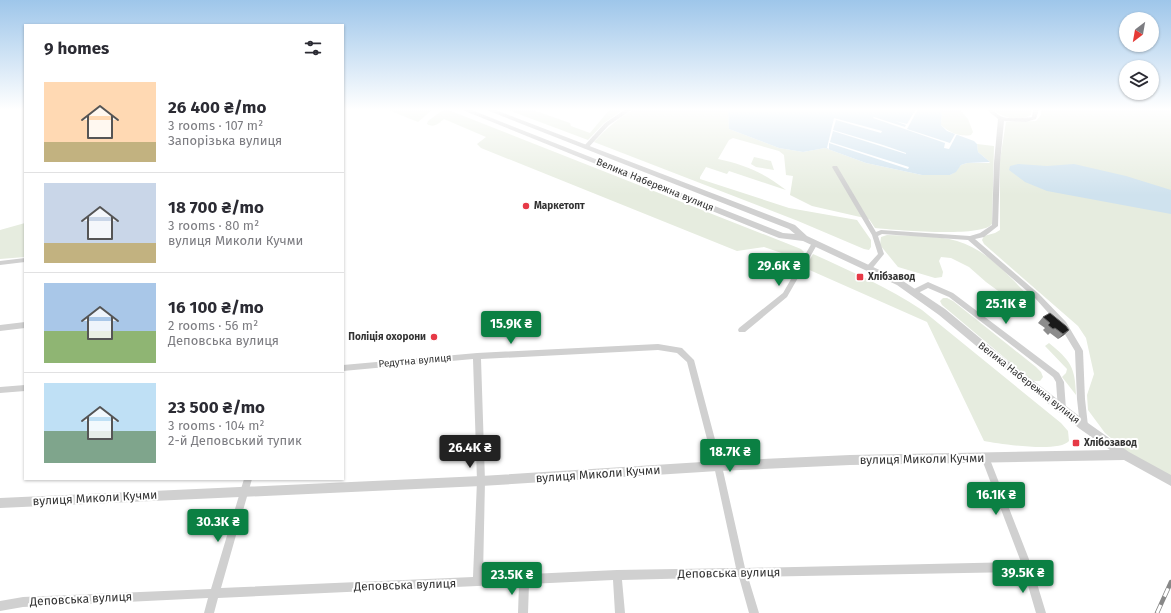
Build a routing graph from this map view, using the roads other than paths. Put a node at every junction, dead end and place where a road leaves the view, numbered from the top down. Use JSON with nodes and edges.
{"nodes":[{"id":1,"x":535,"y":138,"type":"edge"},
{"id":2,"x":562,"y":138,"type":"edge"},
{"id":3,"x":595,"y":138,"type":"edge"},
{"id":4,"x":1000,"y":138,"type":"edge"},
{"id":5,"x":586,"y":147,"type":"junction"},
{"id":6,"x":835,"y":167,"type":"dead end"},
{"id":7,"x":875,"y":235,"type":"junction"},
{"id":8,"x":804,"y":238,"type":"junction"},
{"id":9,"x":970,"y":238,"type":"junction"},
{"id":10,"x":815,"y":243,"type":"junction"},
{"id":11,"x":24,"y":260,"type":"edge"},
{"id":12,"x":0,"y":263,"type":"edge"},
{"id":13,"x":870,"y":268,"type":"junction"},
{"id":14,"x":914,"y":292,"type":"junction"},
{"id":15,"x":24,"y":325,"type":"edge"},
{"id":16,"x":0,"y":328,"type":"edge"},
{"id":17,"x":742,"y":330,"type":"dead end"},
{"id":18,"x":477,"y":356,"type":"junction"},
{"id":19,"x":344,"y":368,"type":"edge"},
{"id":20,"x":24,"y":388,"type":"edge"},
{"id":21,"x":0,"y":390,"type":"edge"},
{"id":22,"x":1062,"y":409,"type":"junction"},
{"id":23,"x":1084,"y":426,"type":"junction"},
{"id":24,"x":1124,"y":455,"type":"junction"},
{"id":25,"x":986,"y":458,"type":"junction"},
{"id":26,"x":718,"y":466,"type":"junction"},
{"id":27,"x":248,"y":480,"type":"edge"},
{"id":28,"x":481,"y":481,"type":"junction"},
{"id":29,"x":1171,"y":481,"type":"edge"},
{"id":30,"x":244,"y":492,"type":"junction"},
{"id":31,"x":0,"y":503,"type":"edge"},
{"id":32,"x":1027,"y":567,"type":"junction"},
{"id":33,"x":742,"y":573,"type":"junction"},
{"id":34,"x":617,"y":575,"type":"junction"},
{"id":35,"x":524,"y":579,"type":"junction"},
{"id":36,"x":478,"y":582,"type":"junction"},
{"id":37,"x":214,"y":593,"type":"junction"},
{"id":38,"x":0,"y":606,"type":"edge"},
{"id":39,"x":209,"y":613,"type":"edge"},
{"id":40,"x":522,"y":613,"type":"edge"},
{"id":41,"x":620,"y":613,"type":"edge"},
{"id":42,"x":754,"y":613,"type":"edge"},
{"id":43,"x":1040,"y":613,"type":"edge"}],
"edges":[{"from":1,"to":8,"type":"street","name":"Велика Набережна вулиця"},
{"from":2,"to":5,"type":"street","name":"Велика Набережна вулиця"},
{"from":3,"to":5,"type":"street"},
{"from":4,"to":9,"type":"street"},
{"from":5,"to":8,"type":"street","name":"Велика Набережна вулиця"},
{"from":6,"to":7,"type":"street"},
{"from":7,"to":9,"type":"street"},
{"from":7,"to":13,"type":"street"},
{"from":8,"to":10,"type":"street","name":"Велика Набережна вулиця"},
{"from":9,"to":23,"type":"street"},
{"from":10,"to":13,"type":"street","name":"Велика Набережна вулиця"},
{"from":10,"to":17,"type":"street"},
{"from":11,"to":12,"type":"street"},
{"from":13,"to":14,"type":"street","name":"Велика Набережна вулиця"},
{"from":14,"to":22,"type":"street","name":"Велика Набережна вулиця"},
{"from":14,"to":22,"type":"street"},
{"from":15,"to":16,"type":"street"},
{"from":18,"to":19,"type":"street","name":"Редутна вулиця"},
{"from":18,"to":26,"type":"street","name":"Редутна вулиця"},
{"from":18,"to":28,"type":"street"},
{"from":20,"to":21,"type":"street"},
{"from":22,"to":23,"type":"street","name":"Велика Набережна вулиця"},
{"from":23,"to":24,"type":"street","name":"Велика Набережна вулиця"},
{"from":24,"to":25,"type":"street","name":"вулиця Миколи Кучми"},
{"from":24,"to":29,"type":"street","name":"Велика Набережна вулиця"},
{"from":25,"to":26,"type":"street","name":"вулиця Миколи Кучми"},
{"from":25,"to":32,"type":"street"},
{"from":26,"to":28,"type":"street","name":"вулиця Миколи Кучми"},
{"from":26,"to":33,"type":"street"},
{"from":27,"to":30,"type":"street"},
{"from":28,"to":30,"type":"street","name":"вулиця Миколи Кучми"},
{"from":28,"to":36,"type":"street"},
{"from":30,"to":31,"type":"street","name":"вулиця Миколи Кучми"},
{"from":30,"to":37,"type":"street"},
{"from":32,"to":33,"type":"street","name":"Деповська вулиця"},
{"from":32,"to":43,"type":"street"},
{"from":33,"to":34,"type":"street","name":"Деповська вулиця"},
{"from":33,"to":42,"type":"street"},
{"from":34,"to":35,"type":"street","name":"Деповська вулиця"},
{"from":34,"to":41,"type":"street"},
{"from":35,"to":36,"type":"street","name":"Деповська вулиця"},
{"from":35,"to":40,"type":"street"},
{"from":36,"to":37,"type":"street","name":"Деповська вулиця"},
{"from":37,"to":38,"type":"street","name":"Деповська вулиця"},
{"from":37,"to":39,"type":"street"}]}
